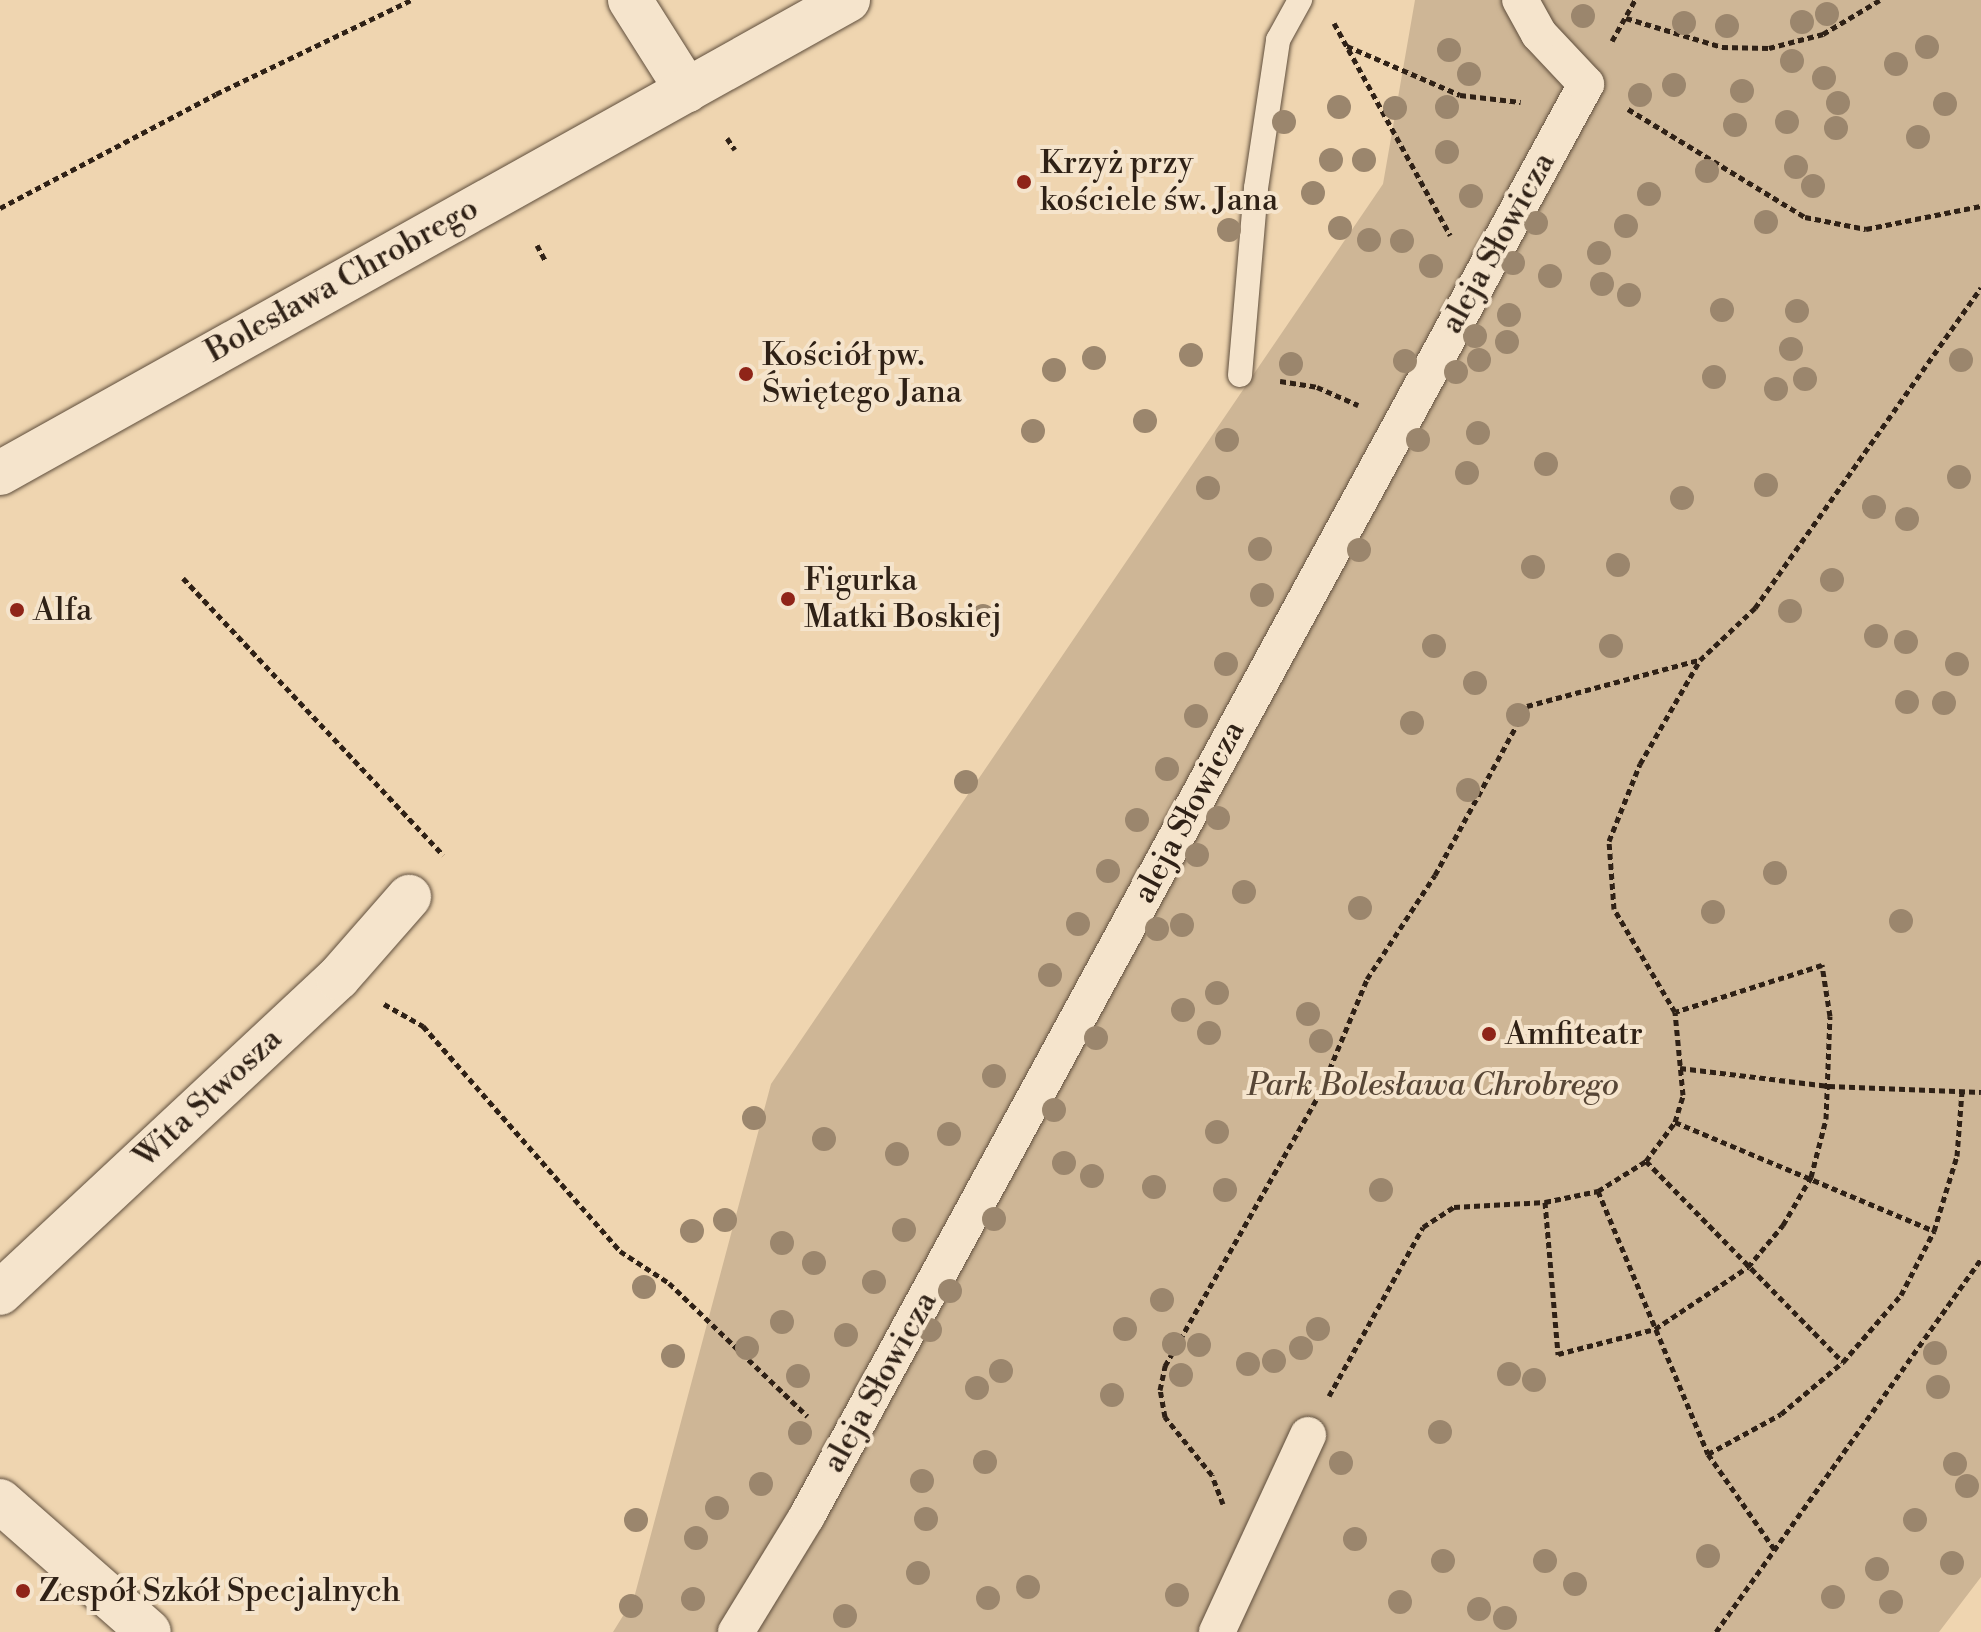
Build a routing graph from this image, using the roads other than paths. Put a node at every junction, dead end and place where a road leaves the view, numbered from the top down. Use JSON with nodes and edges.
{"nodes":[{"id":1,"x":630,"y":0,"type":"edge"},
{"id":2,"x":1300,"y":0,"type":"edge"},
{"id":3,"x":1520,"y":0,"type":"edge"},
{"id":4,"x":836,"y":3,"type":"edge"},
{"id":5,"x":687,"y":90,"type":"junction"},
{"id":6,"x":1240,"y":375,"type":"road end"},
{"id":7,"x":0,"y":473,"type":"edge"},
{"id":8,"x":409,"y":897,"type":"road end"},
{"id":9,"x":0,"y":1293,"type":"edge"},
{"id":10,"x":1308,"y":1435,"type":"road end"},
{"id":11,"x":0,"y":1501,"type":"edge"},
{"id":12,"x":149,"y":1632,"type":"edge"},
{"id":13,"x":736,"y":1632,"type":"edge"},
{"id":14,"x":1217,"y":1632,"type":"edge"}],
"edges":[{"from":1,"to":5,"type":"street"},
{"from":2,"to":6,"type":"lane"},
{"from":3,"to":13,"type":"street","name":"aleja Słowicza"},
{"from":4,"to":5,"type":"street","name":"Bolesława Chrobrego"},
{"from":5,"to":7,"type":"street","name":"Bolesława Chrobrego"},
{"from":8,"to":9,"type":"street","name":"Wita Stwosza"},
{"from":10,"to":14,"type":"street"},
{"from":11,"to":12,"type":"street"}]}
